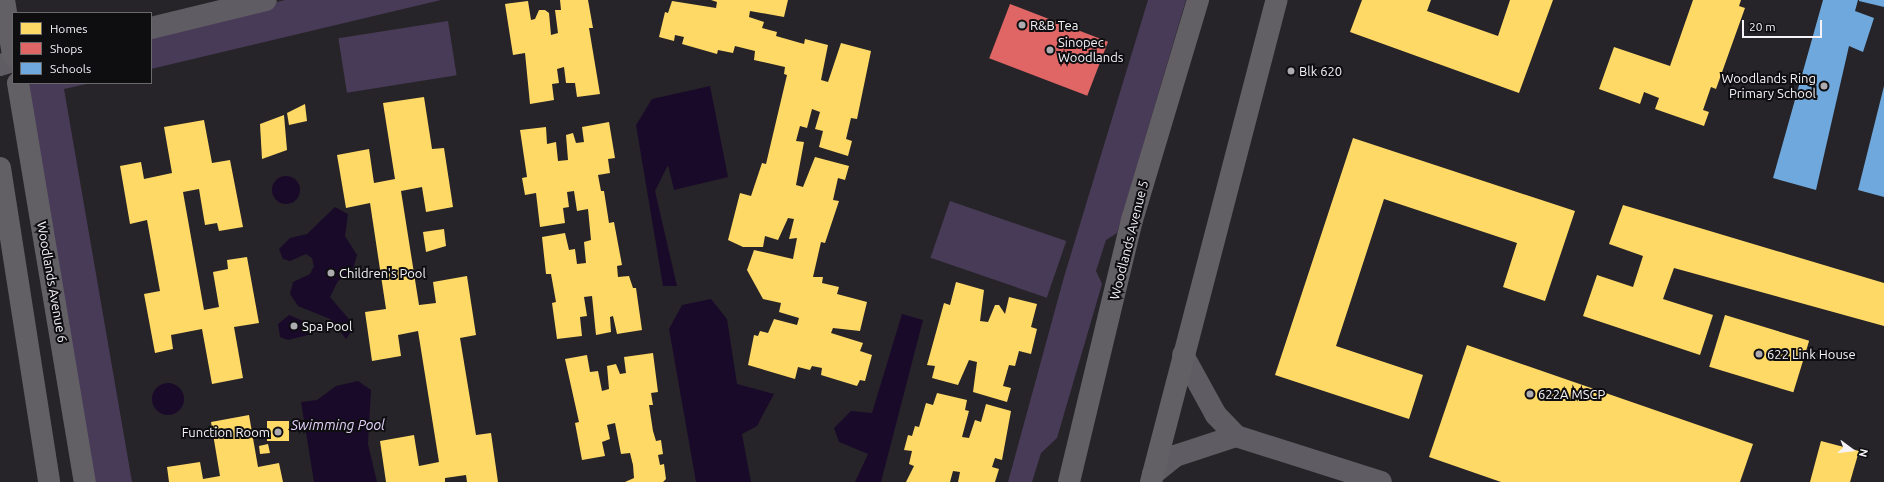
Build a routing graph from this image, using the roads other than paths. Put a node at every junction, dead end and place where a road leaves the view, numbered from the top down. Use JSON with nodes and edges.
{"nodes":[{"id":1,"x":4,"y":0,"type":"edge"},
{"id":2,"x":266,"y":0,"type":"edge"},
{"id":3,"x":1198,"y":0,"type":"edge"},
{"id":4,"x":1277,"y":0,"type":"edge"},
{"id":5,"x":152,"y":28,"type":"edge"},
{"id":6,"x":12,"y":49,"type":"edge"},
{"id":7,"x":12,"y":61,"type":"edge"},
{"id":8,"x":0,"y":65,"type":"edge"},
{"id":9,"x":18,"y":84,"type":"edge"},
{"id":10,"x":0,"y":168,"type":"edge"},
{"id":11,"x":1183,"y":355,"type":"junction"},
{"id":12,"x":1236,"y":436,"type":"junction"},
{"id":13,"x":1152,"y":478,"type":"edge"},
{"id":14,"x":49,"y":482,"type":"edge"},
{"id":15,"x":85,"y":482,"type":"edge"},
{"id":16,"x":1068,"y":482,"type":"edge"},
{"id":17,"x":1381,"y":482,"type":"edge"}],
"edges":[{"from":1,"to":6,"type":"main road"},
{"from":2,"to":5,"type":"street"},
{"from":3,"to":16,"type":"main road","name":"Woodlands Avenue 5"},
{"from":4,"to":11,"type":"main road"},
{"from":7,"to":8,"type":"street"},
{"from":9,"to":15,"type":"main road","name":"Woodlands Avenue 6"},
{"from":10,"to":14,"type":"main road"},
{"from":11,"to":12,"type":"street"},
{"from":11,"to":13,"type":"main road"},
{"from":12,"to":13,"type":"street"},
{"from":12,"to":17,"type":"street"}]}
